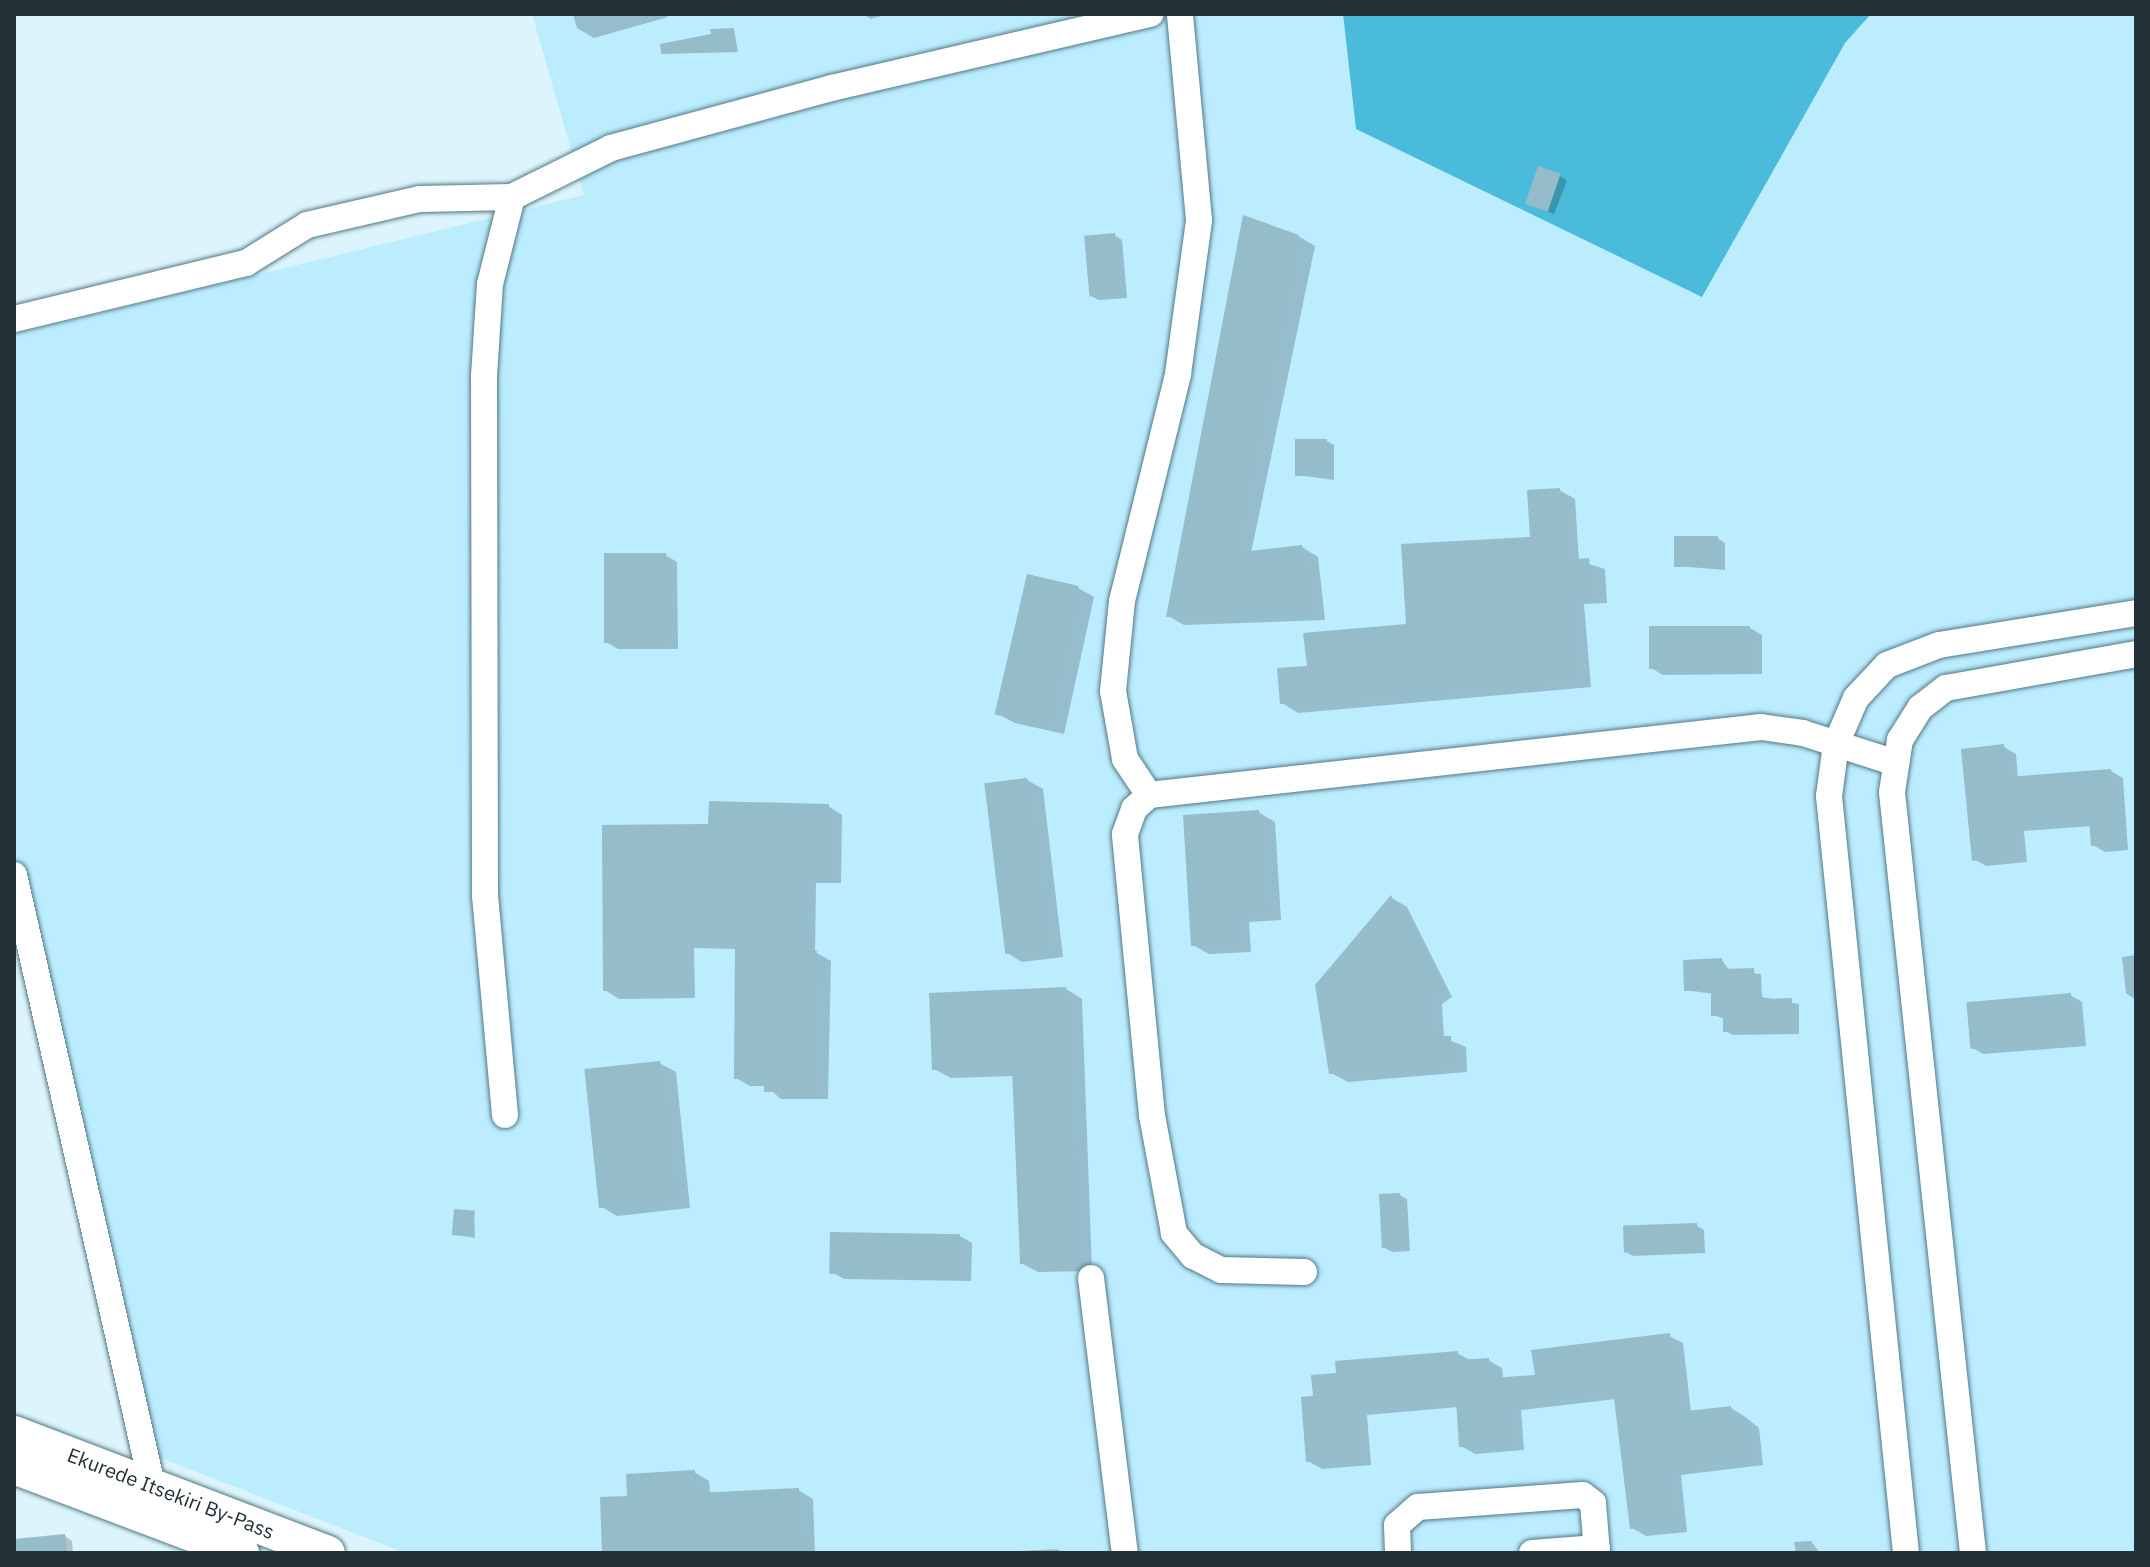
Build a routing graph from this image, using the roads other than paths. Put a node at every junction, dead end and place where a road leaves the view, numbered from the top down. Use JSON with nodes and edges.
{"nodes":[{"id":1,"x":1151,"y":14,"type":"edge"},
{"id":2,"x":1180,"y":14,"type":"edge"},
{"id":3,"x":512,"y":197,"type":"junction"},
{"id":4,"x":14,"y":319,"type":"edge"},
{"id":5,"x":2136,"y":613,"type":"edge"},
{"id":6,"x":2136,"y":654,"type":"edge"},
{"id":7,"x":1836,"y":744,"type":"junction"},
{"id":8,"x":1896,"y":763,"type":"junction"},
{"id":9,"x":1149,"y":795,"type":"junction"},
{"id":10,"x":14,"y":875,"type":"edge"},
{"id":11,"x":505,"y":1115,"type":"dead end"},
{"id":12,"x":1304,"y":1272,"type":"dead end"},
{"id":13,"x":1091,"y":1278,"type":"dead end"},
{"id":14,"x":14,"y":1433,"type":"edge"},
{"id":15,"x":14,"y":1467,"type":"edge"},
{"id":16,"x":152,"y":1485,"type":"junction"},
{"id":17,"x":1597,"y":1550,"type":"edge"},
{"id":18,"x":242,"y":1553,"type":"edge"},
{"id":19,"x":328,"y":1553,"type":"edge"},
{"id":20,"x":1125,"y":1553,"type":"edge"},
{"id":21,"x":1398,"y":1553,"type":"edge"},
{"id":22,"x":1532,"y":1553,"type":"edge"},
{"id":23,"x":1906,"y":1553,"type":"edge"},
{"id":24,"x":1973,"y":1553,"type":"edge"}],
"edges":[{"from":1,"to":3,"type":"street"},
{"from":2,"to":9,"type":"street"},
{"from":3,"to":4,"type":"street"},
{"from":3,"to":11,"type":"street"},
{"from":5,"to":7,"type":"street"},
{"from":6,"to":8,"type":"street"},
{"from":7,"to":8,"type":"street"},
{"from":7,"to":9,"type":"street"},
{"from":7,"to":23,"type":"street"},
{"from":8,"to":24,"type":"street"},
{"from":9,"to":12,"type":"street"},
{"from":10,"to":16,"type":"street"},
{"from":13,"to":20,"type":"street"},
{"from":14,"to":16,"type":"main road","name":"Ekurede Itsekiri By-Pass"},
{"from":15,"to":18,"type":"main road","name":"Ekurede Itsekiri By-Pass"},
{"from":16,"to":19,"type":"main road","name":"Ekurede Itsekiri By-Pass"},
{"from":17,"to":21,"type":"street"},
{"from":17,"to":22,"type":"street"}]}
